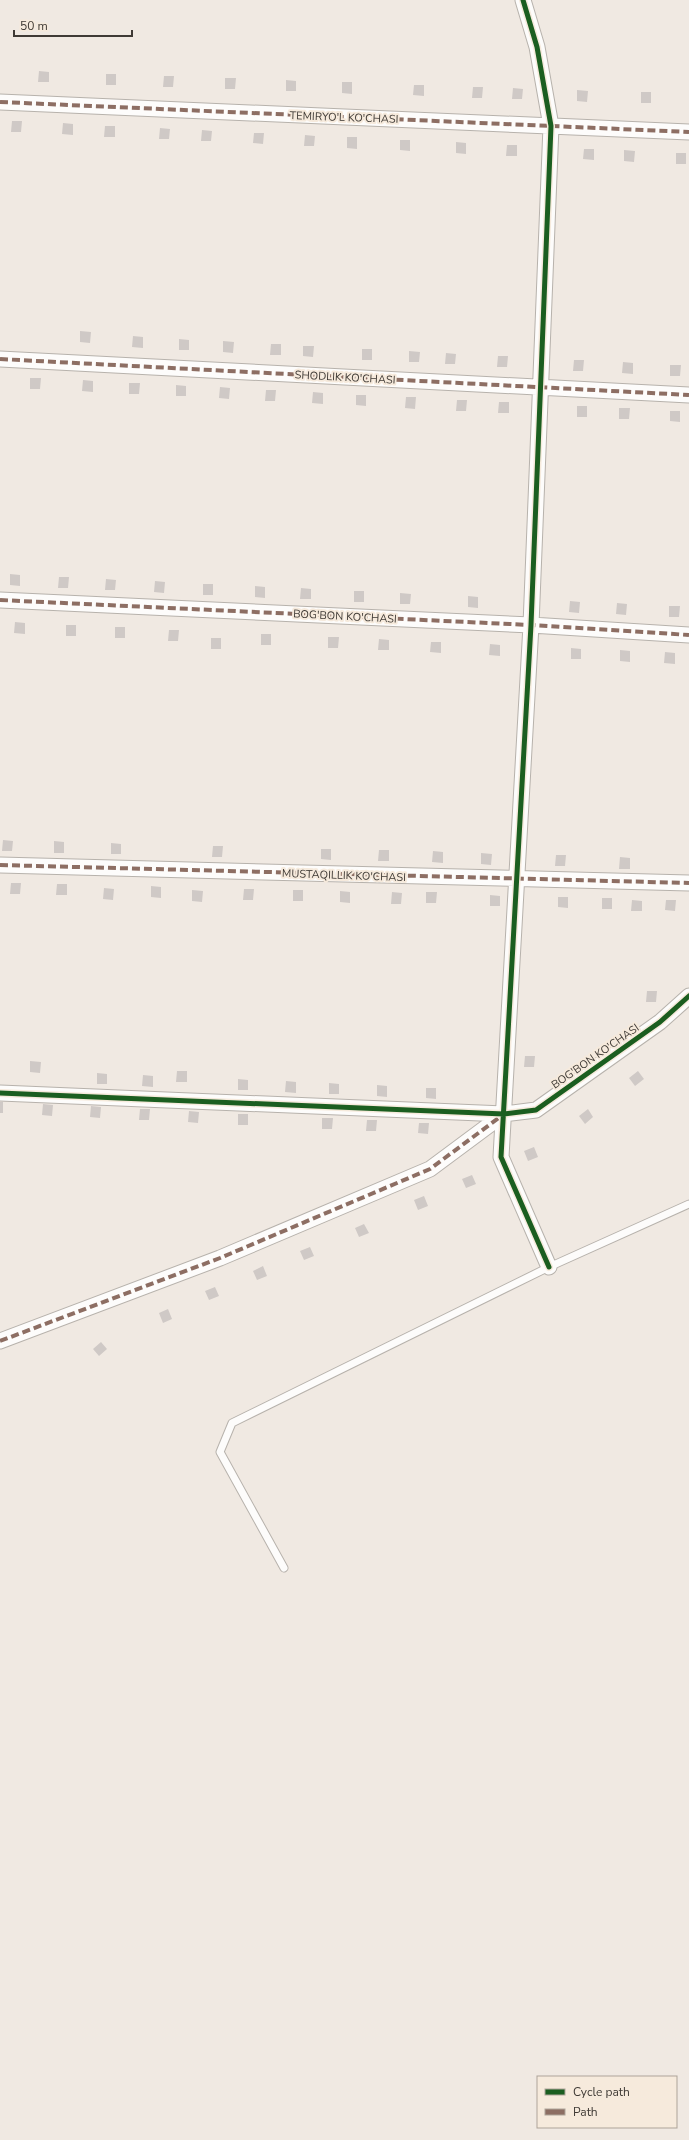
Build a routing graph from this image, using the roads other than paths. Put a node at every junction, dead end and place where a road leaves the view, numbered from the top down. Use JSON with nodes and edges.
{"nodes":[{"id":1,"x":523,"y":0,"type":"edge"},
{"id":2,"x":0,"y":102,"type":"edge"},
{"id":3,"x":551,"y":126,"type":"junction"},
{"id":4,"x":689,"y":132,"type":"edge"},
{"id":5,"x":0,"y":359,"type":"edge"},
{"id":6,"x":542,"y":387,"type":"junction"},
{"id":7,"x":689,"y":395,"type":"edge"},
{"id":8,"x":0,"y":600,"type":"edge"},
{"id":9,"x":531,"y":625,"type":"junction"},
{"id":10,"x":689,"y":634,"type":"edge"},
{"id":11,"x":0,"y":865,"type":"edge"},
{"id":12,"x":517,"y":880,"type":"junction"},
{"id":13,"x":689,"y":883,"type":"edge"},
{"id":14,"x":689,"y":996,"type":"edge"},
{"id":15,"x":0,"y":1092,"type":"edge"},
{"id":16,"x":504,"y":1114,"type":"junction"},
{"id":17,"x":689,"y":1204,"type":"edge"},
{"id":18,"x":549,"y":1267,"type":"junction"},
{"id":19,"x":0,"y":1341,"type":"edge"},
{"id":20,"x":284,"y":1568,"type":"dead end"}],
"edges":[{"from":1,"to":3,"type":"street"},
{"from":2,"to":3,"type":"street","name":"TEMIRYO'L KO'CHASI"},
{"from":3,"to":4,"type":"street","name":"TEMIRYO'L KO'CHASI"},
{"from":3,"to":6,"type":"street"},
{"from":5,"to":6,"type":"street","name":"SHODLIK KO'CHASI"},
{"from":6,"to":7,"type":"street","name":"SHODLIK KO'CHASI"},
{"from":6,"to":9,"type":"street"},
{"from":8,"to":9,"type":"street","name":"BOG'BON KO'CHASI"},
{"from":9,"to":10,"type":"street","name":"BOG'BON KO'CHASI"},
{"from":9,"to":12,"type":"street"},
{"from":11,"to":12,"type":"street","name":"MUSTAQILLIK KO'CHASI"},
{"from":12,"to":13,"type":"street","name":"MUSTAQILLIK KO'CHASI"},
{"from":12,"to":16,"type":"street"},
{"from":14,"to":16,"type":"street","name":"BOG'BON KO'CHASI"},
{"from":15,"to":16,"type":"street","name":"BOG'BON KO'CHASI"},
{"from":16,"to":18,"type":"street"},
{"from":16,"to":19,"type":"street"},
{"from":17,"to":18,"type":"lane"},
{"from":18,"to":20,"type":"lane"}]}
